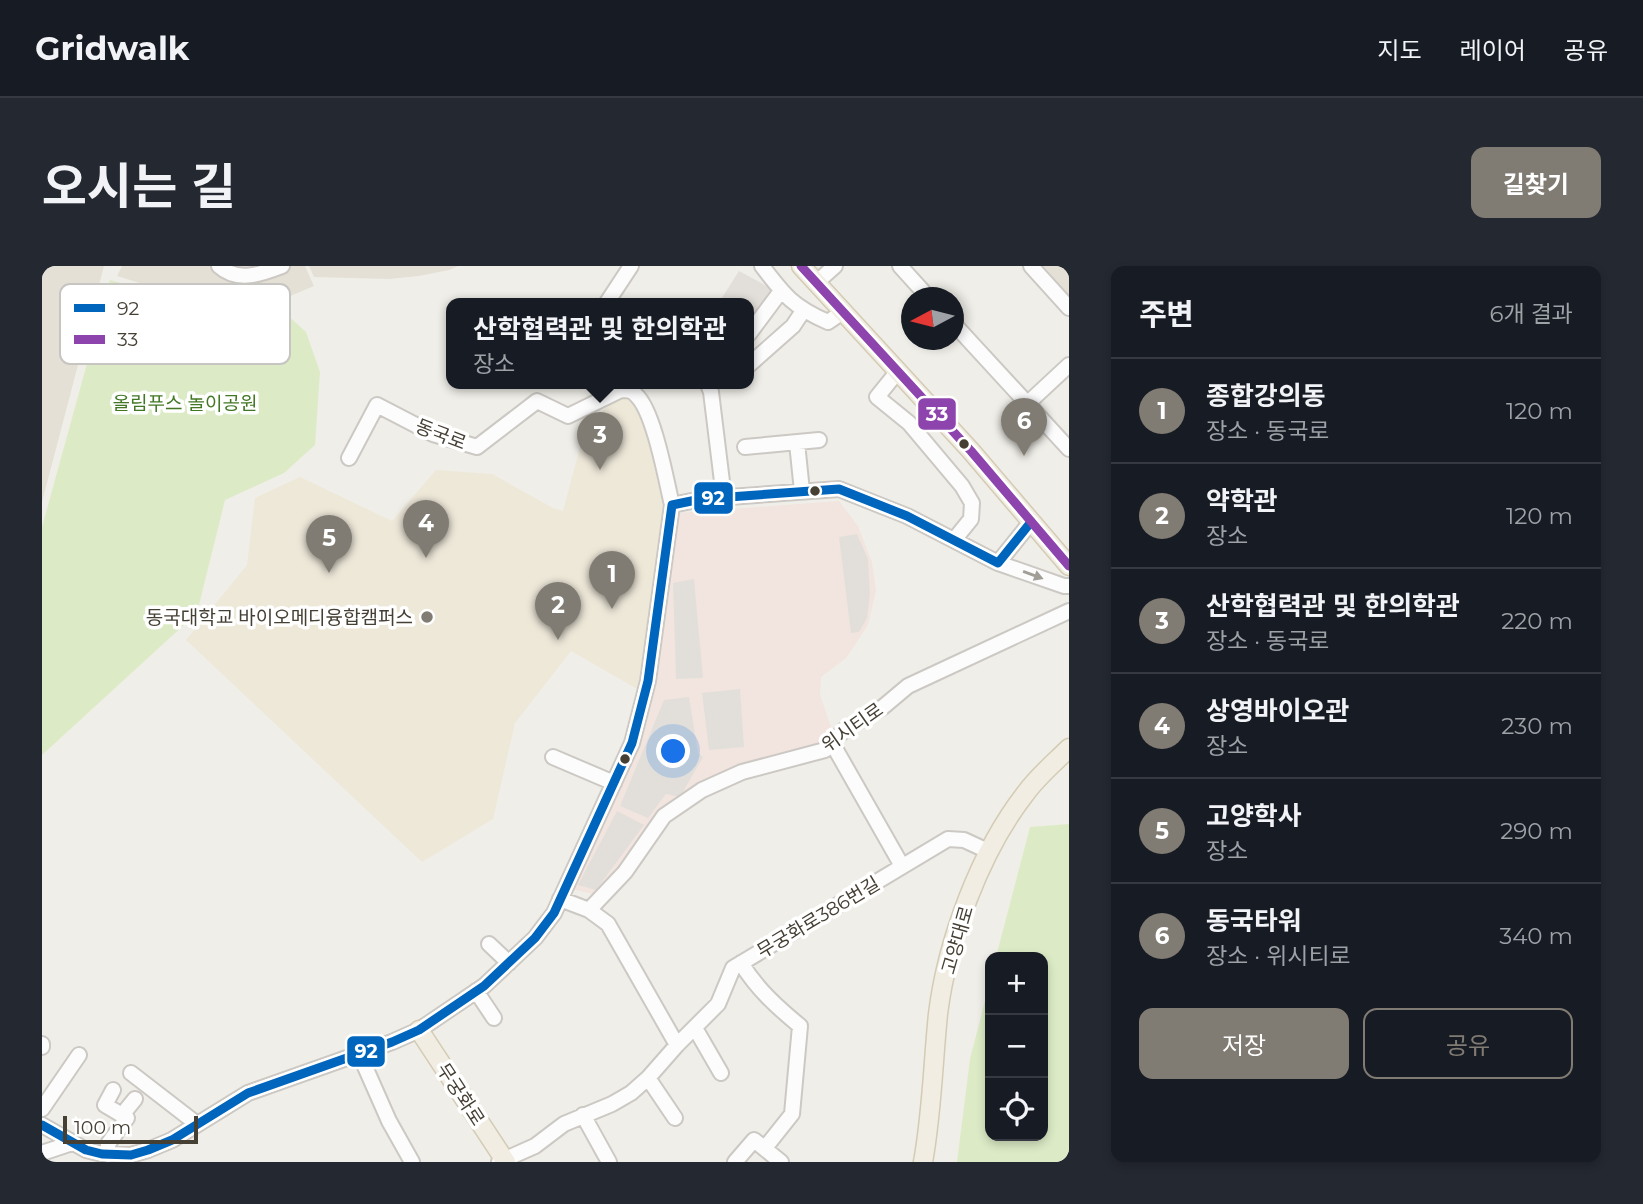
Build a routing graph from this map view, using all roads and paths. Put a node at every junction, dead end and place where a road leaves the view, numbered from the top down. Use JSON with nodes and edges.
{"nodes":[{"id":1,"x":219,"y":266,"type":"edge"},
{"id":2,"x":282,"y":266,"type":"edge"},
{"id":3,"x":631,"y":266,"type":"edge"},
{"id":4,"x":762,"y":266,"type":"edge"},
{"id":5,"x":801,"y":266,"type":"edge"},
{"id":6,"x":835,"y":266,"type":"edge"},
{"id":7,"x":900,"y":266,"type":"edge"},
{"id":8,"x":1031,"y":266,"type":"edge"},
{"id":9,"x":817,"y":282,"type":"junction"},
{"id":10,"x":919,"y":287,"type":"edge"},
{"id":11,"x":781,"y":291,"type":"junction"},
{"id":12,"x":610,"y":298,"type":"edge"},
{"id":13,"x":1069,"y":307,"type":"edge"},
{"id":14,"x":803,"y":311,"type":"junction"},
{"id":15,"x":844,"y":311,"type":"junction"},
{"id":16,"x":754,"y":327,"type":"edge"},
{"id":17,"x":964,"y":335,"type":"edge"},
{"id":18,"x":754,"y":361,"type":"edge"},
{"id":19,"x":1069,"y":365,"type":"edge"},
{"id":20,"x":898,"y":370,"type":"junction"},
{"id":21,"x":615,"y":389,"type":"edge"},
{"id":22,"x":626,"y":389,"type":"edge"},
{"id":23,"x":714,"y":389,"type":"edge"},
{"id":24,"x":1027,"y":404,"type":"junction"},
{"id":25,"x":819,"y":440,"type":"dead end"},
{"id":26,"x":797,"y":443,"type":"junction"},
{"id":27,"x":745,"y":447,"type":"dead end"},
{"id":28,"x":1069,"y":449,"type":"edge"},
{"id":29,"x":349,"y":458,"type":"dead end"},
{"id":30,"x":802,"y":491,"type":"junction"},
{"id":31,"x":724,"y":498,"type":"junction"},
{"id":32,"x":671,"y":505,"type":"junction"},
{"id":33,"x":1031,"y":522,"type":"junction"},
{"id":34,"x":954,"y":540,"type":"junction"},
{"id":35,"x":998,"y":563,"type":"junction"},
{"id":36,"x":1069,"y":566,"type":"edge"},
{"id":37,"x":1069,"y":586,"type":"edge"},
{"id":38,"x":1069,"y":611,"type":"edge"},
{"id":39,"x":832,"y":743,"type":"junction"},
{"id":40,"x":1069,"y":748,"type":"edge"},
{"id":41,"x":553,"y":757,"type":"dead end"},
{"id":42,"x":1069,"y":762,"type":"edge"},
{"id":43,"x":614,"y":783,"type":"junction"},
{"id":44,"x":990,"y":852,"type":"junction"},
{"id":45,"x":902,"y":866,"type":"junction"},
{"id":46,"x":560,"y":899,"type":"junction"},
{"id":47,"x":589,"y":910,"type":"junction"},
{"id":48,"x":489,"y":944,"type":"dead end"},
{"id":49,"x":509,"y":963,"type":"junction"},
{"id":50,"x":741,"y":963,"type":"junction"},
{"id":51,"x":476,"y":991,"type":"junction"},
{"id":52,"x":494,"y":1018,"type":"dead end"},
{"id":53,"x":695,"y":1028,"type":"junction"},
{"id":54,"x":419,"y":1030,"type":"junction"},
{"id":55,"x":677,"y":1045,"type":"junction"},
{"id":56,"x":359,"y":1053,"type":"junction"},
{"id":57,"x":79,"y":1055,"type":"dead end"},
{"id":58,"x":131,"y":1073,"type":"dead end"},
{"id":59,"x":722,"y":1073,"type":"dead end"},
{"id":60,"x":648,"y":1078,"type":"junction"},
{"id":61,"x":113,"y":1090,"type":"dead end"},
{"id":62,"x":135,"y":1099,"type":"dead end"},
{"id":63,"x":42,"y":1109,"type":"edge"},
{"id":64,"x":122,"y":1115,"type":"junction"},
{"id":65,"x":583,"y":1115,"type":"junction"},
{"id":66,"x":675,"y":1118,"type":"dead end"},
{"id":67,"x":197,"y":1124,"type":"junction"},
{"id":68,"x":42,"y":1125,"type":"edge"},
{"id":69,"x":72,"y":1143,"type":"junction"},
{"id":70,"x":765,"y":1148,"type":"junction"},
{"id":71,"x":42,"y":1153,"type":"edge"},
{"id":72,"x":108,"y":1154,"type":"junction"},
{"id":73,"x":125,"y":1158,"type":"edge"},
{"id":74,"x":503,"y":1161,"type":"edge"},
{"id":75,"x":412,"y":1162,"type":"edge"},
{"id":76,"x":609,"y":1162,"type":"edge"},
{"id":77,"x":735,"y":1162,"type":"edge"},
{"id":78,"x":781,"y":1162,"type":"edge"},
{"id":79,"x":923,"y":1162,"type":"edge"},
{"id":80,"x":930,"y":1162,"type":"edge"}],
"edges":[{"from":1,"to":2,"type":"street"},
{"from":3,"to":12,"type":"street"},
{"from":4,"to":11,"type":"street"},
{"from":5,"to":9,"type":"main road"},
{"from":6,"to":9,"type":"street"},
{"from":7,"to":10,"type":"street"},
{"from":8,"to":13,"type":"street"},
{"from":9,"to":15,"type":"main road"},
{"from":11,"to":14,"type":"street"},
{"from":11,"to":16,"type":"street"},
{"from":14,"to":15,"type":"street"},
{"from":14,"to":18,"type":"street"},
{"from":15,"to":20,"type":"main road"},
{"from":17,"to":24,"type":"street"},
{"from":19,"to":24,"type":"street"},
{"from":20,"to":33,"type":"main road"},
{"from":20,"to":34,"type":"street"},
{"from":21,"to":29,"type":"street","name":"동국로"},
{"from":22,"to":32,"type":"street","name":"동국로"},
{"from":23,"to":31,"type":"street"},
{"from":24,"to":28,"type":"street"},
{"from":25,"to":26,"type":"street"},
{"from":26,"to":27,"type":"street"},
{"from":26,"to":30,"type":"street"},
{"from":30,"to":31,"type":"street"},
{"from":30,"to":34,"type":"street"},
{"from":31,"to":32,"type":"street"},
{"from":32,"to":43,"type":"street","name":"동국로"},
{"from":33,"to":35,"type":"street"},
{"from":33,"to":36,"type":"main road"},
{"from":34,"to":35,"type":"street"},
{"from":35,"to":37,"type":"street","one_way":true},
{"from":38,"to":39,"type":"street","name":"위시티로"},
{"from":39,"to":45,"type":"street"},
{"from":39,"to":47,"type":"street","name":"위시티로"},
{"from":40,"to":44,"type":"main road","name":"고양대로"},
{"from":41,"to":43,"type":"street"},
{"from":42,"to":80,"type":"main road","name":"고양대로"},
{"from":43,"to":46,"type":"street","name":"동국로"},
{"from":44,"to":45,"type":"street","name":"무궁화로386번길"},
{"from":44,"to":79,"type":"main road","name":"고양대로"},
{"from":45,"to":50,"type":"street","name":"무궁화로386번길"},
{"from":46,"to":47,"type":"street"},
{"from":46,"to":49,"type":"street","name":"동국로"},
{"from":47,"to":55,"type":"street"},
{"from":48,"to":49,"type":"street"},
{"from":49,"to":51,"type":"street","name":"동국로"},
{"from":50,"to":53,"type":"street","name":"무궁화로386번길"},
{"from":50,"to":70,"type":"street"},
{"from":51,"to":52,"type":"street"},
{"from":51,"to":54,"type":"street","name":"동국로"},
{"from":53,"to":55,"type":"street","name":"무궁화로386번길"},
{"from":53,"to":59,"type":"street"},
{"from":54,"to":56,"type":"street","name":"동국로"},
{"from":54,"to":74,"type":"main road","name":"무궁화로"},
{"from":55,"to":60,"type":"street","name":"무궁화로386번길"},
{"from":56,"to":67,"type":"street","name":"동국로"},
{"from":56,"to":75,"type":"street"},
{"from":57,"to":63,"type":"street"},
{"from":58,"to":67,"type":"street"},
{"from":60,"to":65,"type":"street","name":"무궁화로386번길"},
{"from":60,"to":66,"type":"street"},
{"from":61,"to":64,"type":"street"},
{"from":62,"to":64,"type":"street"},
{"from":64,"to":72,"type":"street"},
{"from":65,"to":74,"type":"street","name":"무궁화로386번길"},
{"from":65,"to":76,"type":"street"},
{"from":67,"to":73,"type":"street","name":"동국로"},
{"from":68,"to":69,"type":"street","name":"동국로"},
{"from":69,"to":71,"type":"street"},
{"from":69,"to":72,"type":"street","name":"동국로"},
{"from":70,"to":77,"type":"street"},
{"from":70,"to":78,"type":"street"},
{"from":72,"to":73,"type":"street","name":"동국로"}]}
